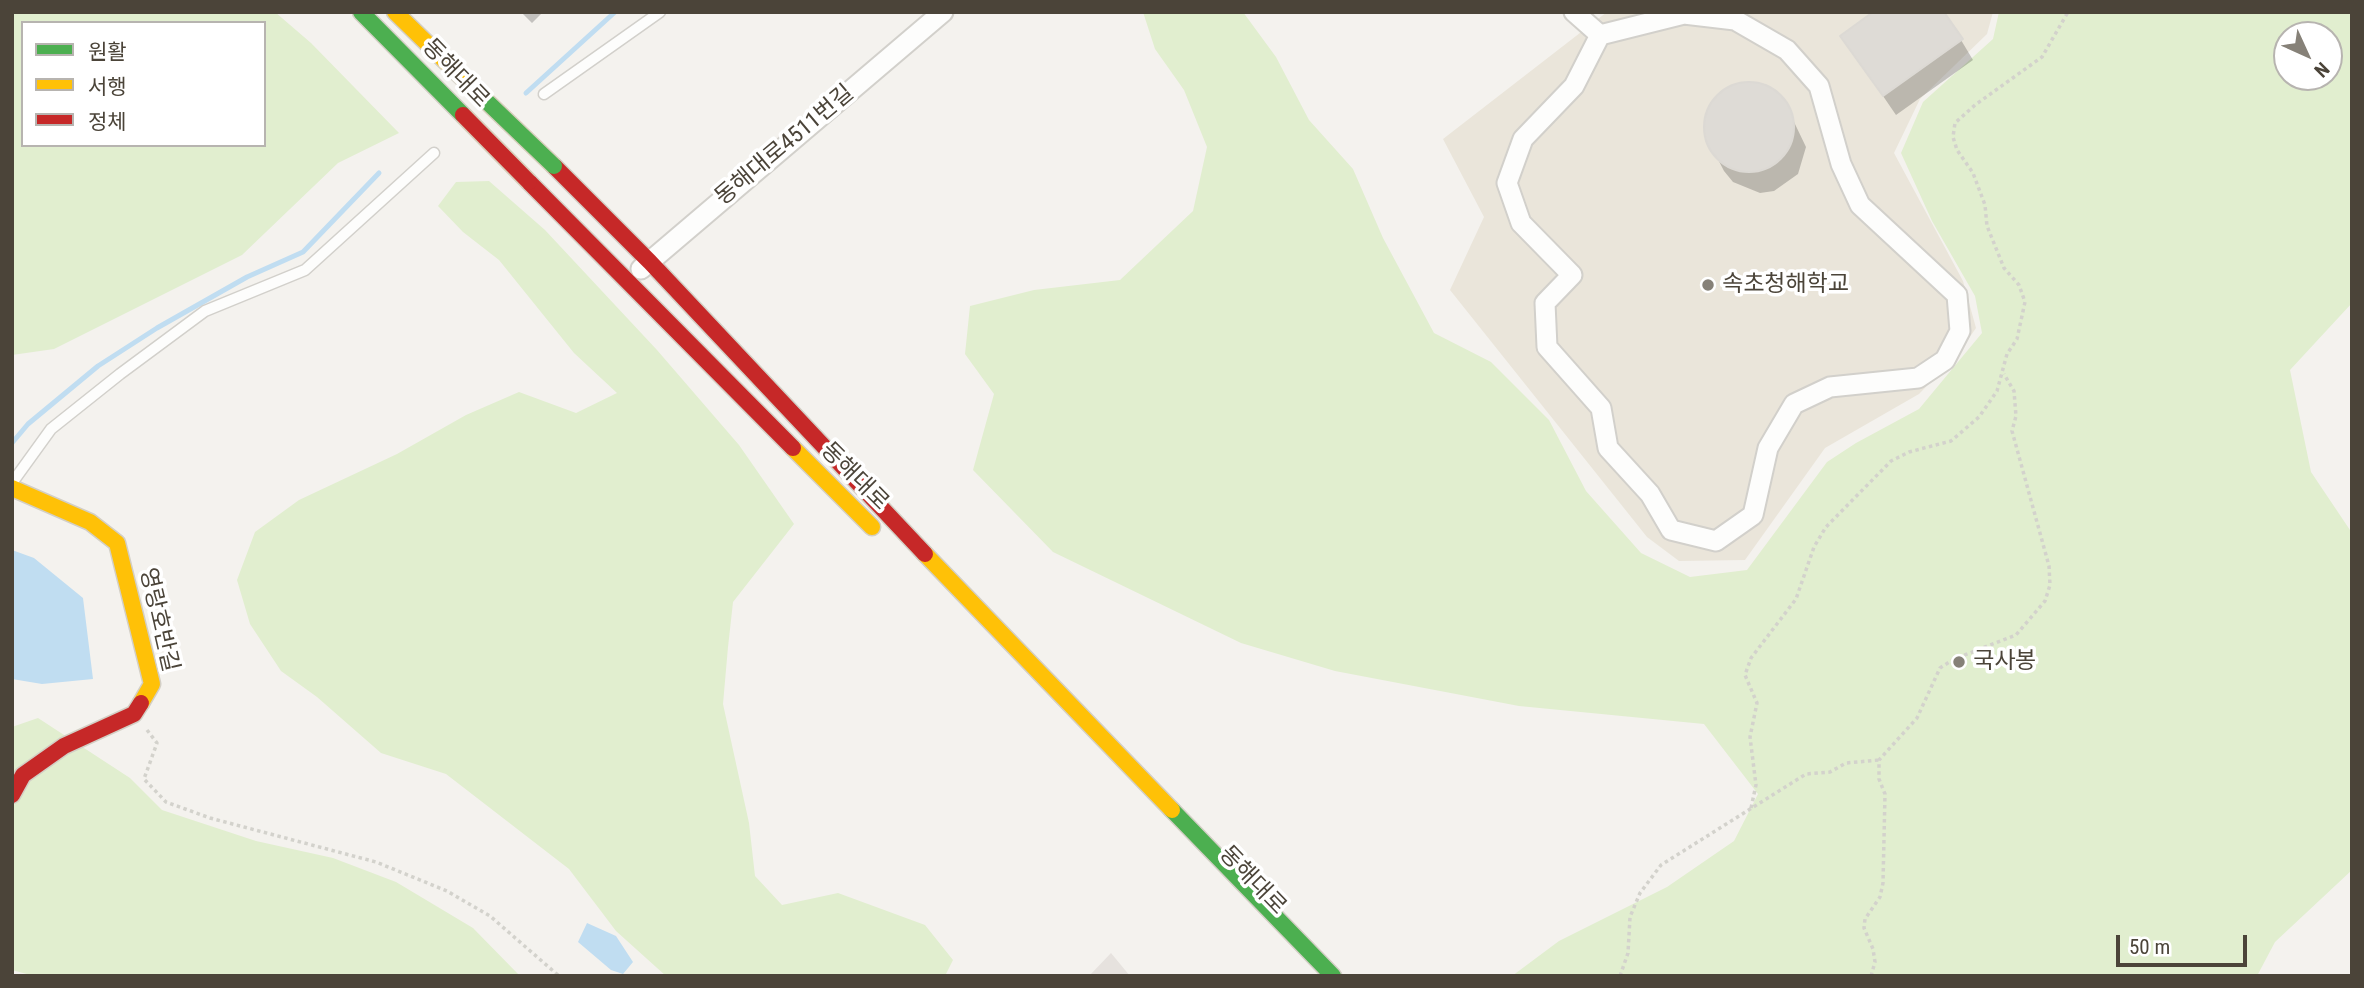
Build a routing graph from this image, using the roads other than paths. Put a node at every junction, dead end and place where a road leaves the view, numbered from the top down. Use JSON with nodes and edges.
{"nodes":[{"id":1,"x":361,"y":12,"type":"edge"},
{"id":2,"x":660,"y":12,"type":"edge"},
{"id":3,"x":943,"y":12,"type":"edge"},
{"id":4,"x":1574,"y":12,"type":"edge"},
{"id":5,"x":402,"y":15,"type":"edge"},
{"id":6,"x":1600,"y":35,"type":"junction"},
{"id":7,"x":544,"y":94,"type":"dead end"},
{"id":8,"x":434,"y":153,"type":"dead end"},
{"id":9,"x":650,"y":262,"type":"junction"},
{"id":10,"x":628,"y":281,"type":"junction"},
{"id":11,"x":12,"y":483,"type":"edge"},
{"id":12,"x":12,"y":488,"type":"edge"},
{"id":13,"x":881,"y":537,"type":"dead end"},
{"id":14,"x":979,"y":635,"type":"dead end"},
{"id":15,"x":12,"y":794,"type":"edge"},
{"id":16,"x":1313,"y":976,"type":"edge"},
{"id":17,"x":1332,"y":976,"type":"edge"}],
"edges":[{"from":1,"to":10,"type":"main road","name":"동해대로","bridge":true},
{"from":2,"to":7,"type":"lane"},
{"from":3,"to":9,"type":"street","name":"동해대로4511번길"},
{"from":4,"to":6,"type":"street"},
{"from":5,"to":9,"type":"main road","name":"동해대로","bridge":true},
{"from":6,"to":6,"type":"street"},
{"from":8,"to":11,"type":"lane"},
{"from":9,"to":10,"type":"street","name":"동해대로4511번길"},
{"from":9,"to":17,"type":"main road","name":"동해대로"},
{"from":10,"to":13,"type":"main road","name":"동해대로"},
{"from":12,"to":15,"type":"main road","name":"영랑호반길"},
{"from":14,"to":16,"type":"main road","name":"동해대로"}]}
